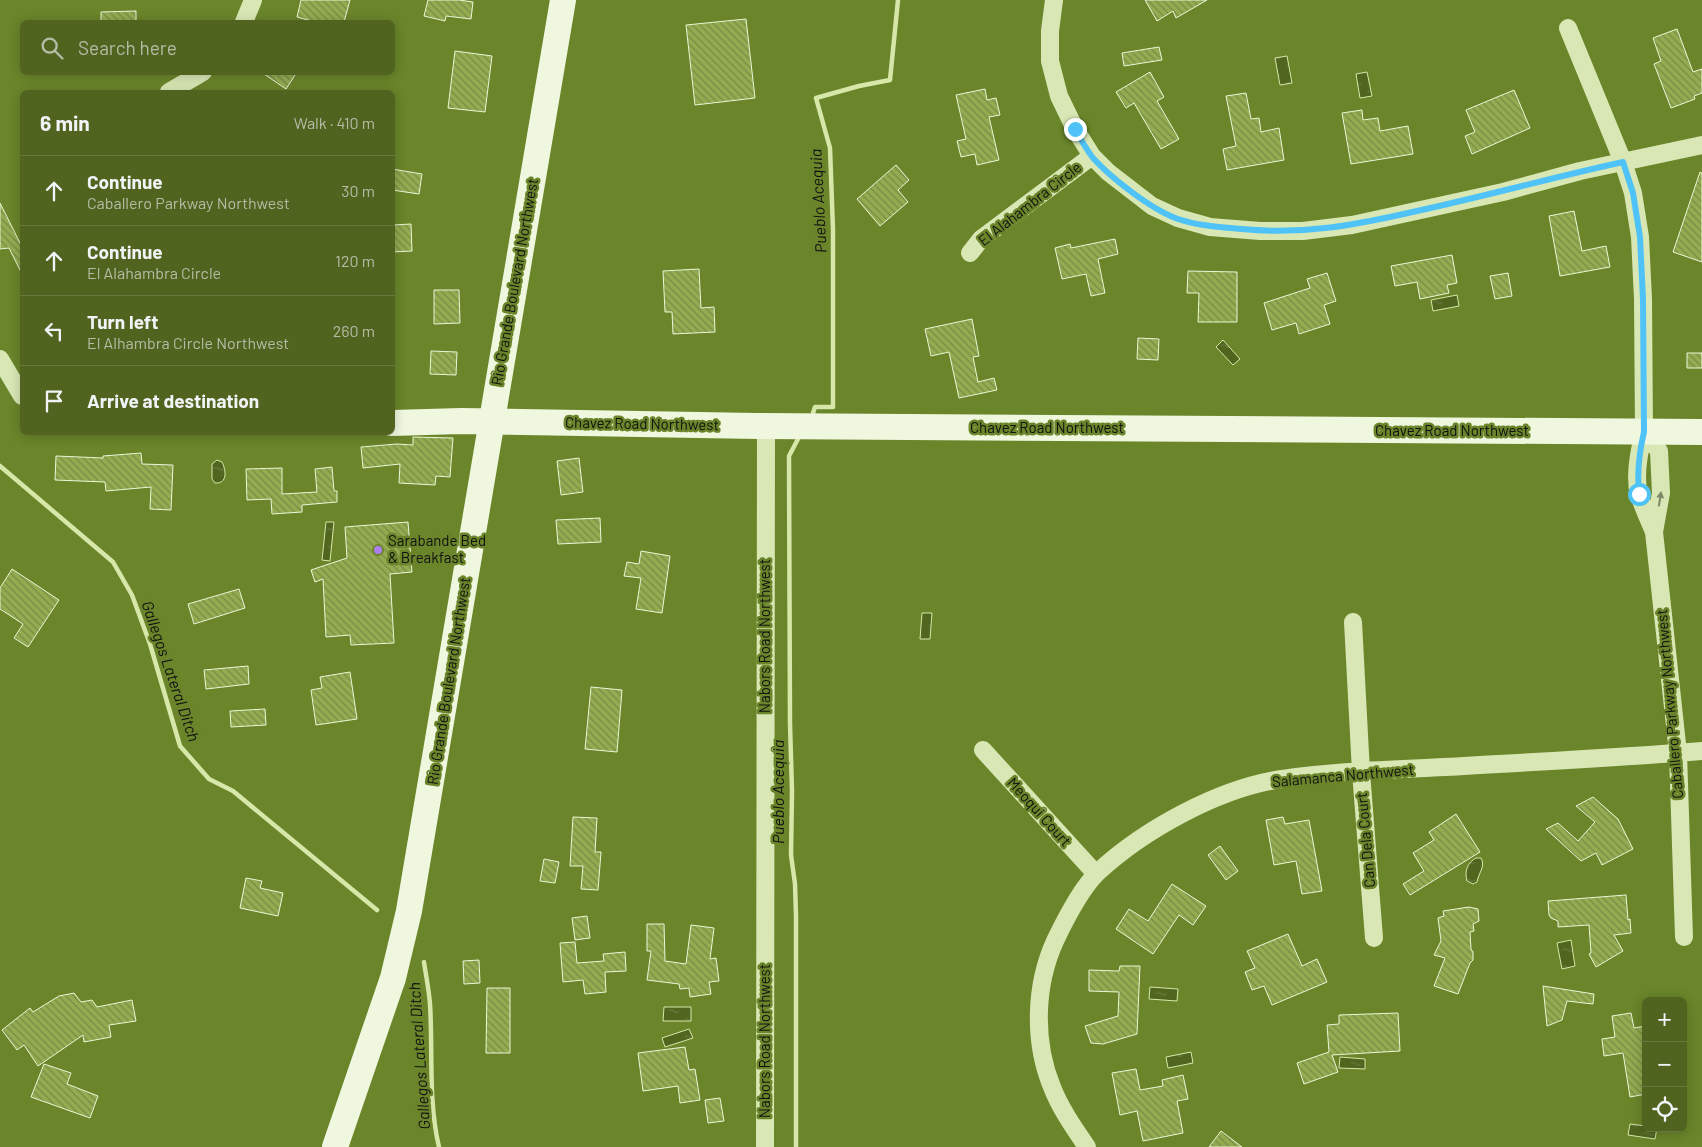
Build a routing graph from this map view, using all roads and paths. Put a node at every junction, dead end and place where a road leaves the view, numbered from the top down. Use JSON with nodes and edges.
{"nodes":[{"id":1,"x":253,"y":0,"type":"edge"},
{"id":2,"x":563,"y":0,"type":"edge"},
{"id":3,"x":1054,"y":0,"type":"edge"},
{"id":4,"x":245,"y":20,"type":"edge"},
{"id":5,"x":1568,"y":28,"type":"dead end"},
{"id":6,"x":198,"y":75,"type":"edge"},
{"id":7,"x":172,"y":90,"type":"edge"},
{"id":8,"x":1702,"y":145,"type":"edge"},
{"id":9,"x":1092,"y":156,"type":"junction"},
{"id":10,"x":1623,"y":162,"type":"junction"},
{"id":11,"x":970,"y":253,"type":"dead end"},
{"id":12,"x":0,"y":359,"type":"edge"},
{"id":13,"x":20,"y":393,"type":"edge"},
{"id":14,"x":395,"y":422,"type":"edge"},
{"id":15,"x":492,"y":422,"type":"junction"},
{"id":16,"x":766,"y":426,"type":"junction"},
{"id":17,"x":1644,"y":432,"type":"junction"},
{"id":18,"x":1702,"y":432,"type":"edge"},
{"id":19,"x":1353,"y":622,"type":"dead end"},
{"id":20,"x":983,"y":750,"type":"dead end"},
{"id":21,"x":1702,"y":751,"type":"edge"},
{"id":22,"x":1678,"y":753,"type":"junction"},
{"id":23,"x":1361,"y":772,"type":"junction"},
{"id":24,"x":1096,"y":874,"type":"junction"},
{"id":25,"x":1684,"y":937,"type":"dead end"},
{"id":26,"x":1374,"y":938,"type":"dead end"},
{"id":27,"x":335,"y":1147,"type":"edge"},
{"id":28,"x":765,"y":1147,"type":"edge"},
{"id":29,"x":1087,"y":1147,"type":"edge"}],
"edges":[{"from":1,"to":4,"type":"street"},
{"from":2,"to":15,"type":"street","name":"Rio Grande Boulevard Northwest"},
{"from":3,"to":9,"type":"street"},
{"from":5,"to":10,"type":"street"},
{"from":6,"to":7,"type":"street"},
{"from":8,"to":10,"type":"street"},
{"from":9,"to":10,"type":"street"},
{"from":9,"to":11,"type":"street","name":"El Alahambra Circle"},
{"from":10,"to":17,"type":"street"},
{"from":12,"to":13,"type":"street"},
{"from":14,"to":15,"type":"street","name":"Chavez Road Northwest"},
{"from":15,"to":16,"type":"street","name":"Chavez Road Northwest"},
{"from":15,"to":27,"type":"street","name":"Rio Grande Boulevard Northwest"},
{"from":16,"to":17,"type":"street","name":"Chavez Road Northwest"},
{"from":16,"to":28,"type":"street","name":"Nabors Road Northwest"},
{"from":17,"to":18,"type":"street","name":"Chavez Road Northwest"},
{"from":17,"to":22,"type":"street","name":"Caballero Parkway Northwest"},
{"from":19,"to":23,"type":"street","name":"Can Dela Court"},
{"from":20,"to":24,"type":"street","name":"Meoqui Court"},
{"from":21,"to":22,"type":"street","name":"Salamanca Northwest"},
{"from":22,"to":23,"type":"street","name":"Salamanca Northwest"},
{"from":22,"to":25,"type":"street","name":"Caballero Parkway Northwest"},
{"from":23,"to":24,"type":"street","name":"Salamanca Northwest"},
{"from":23,"to":26,"type":"street","name":"Can Dela Court"},
{"from":24,"to":29,"type":"street","name":"Salamanca Northwest"}]}
